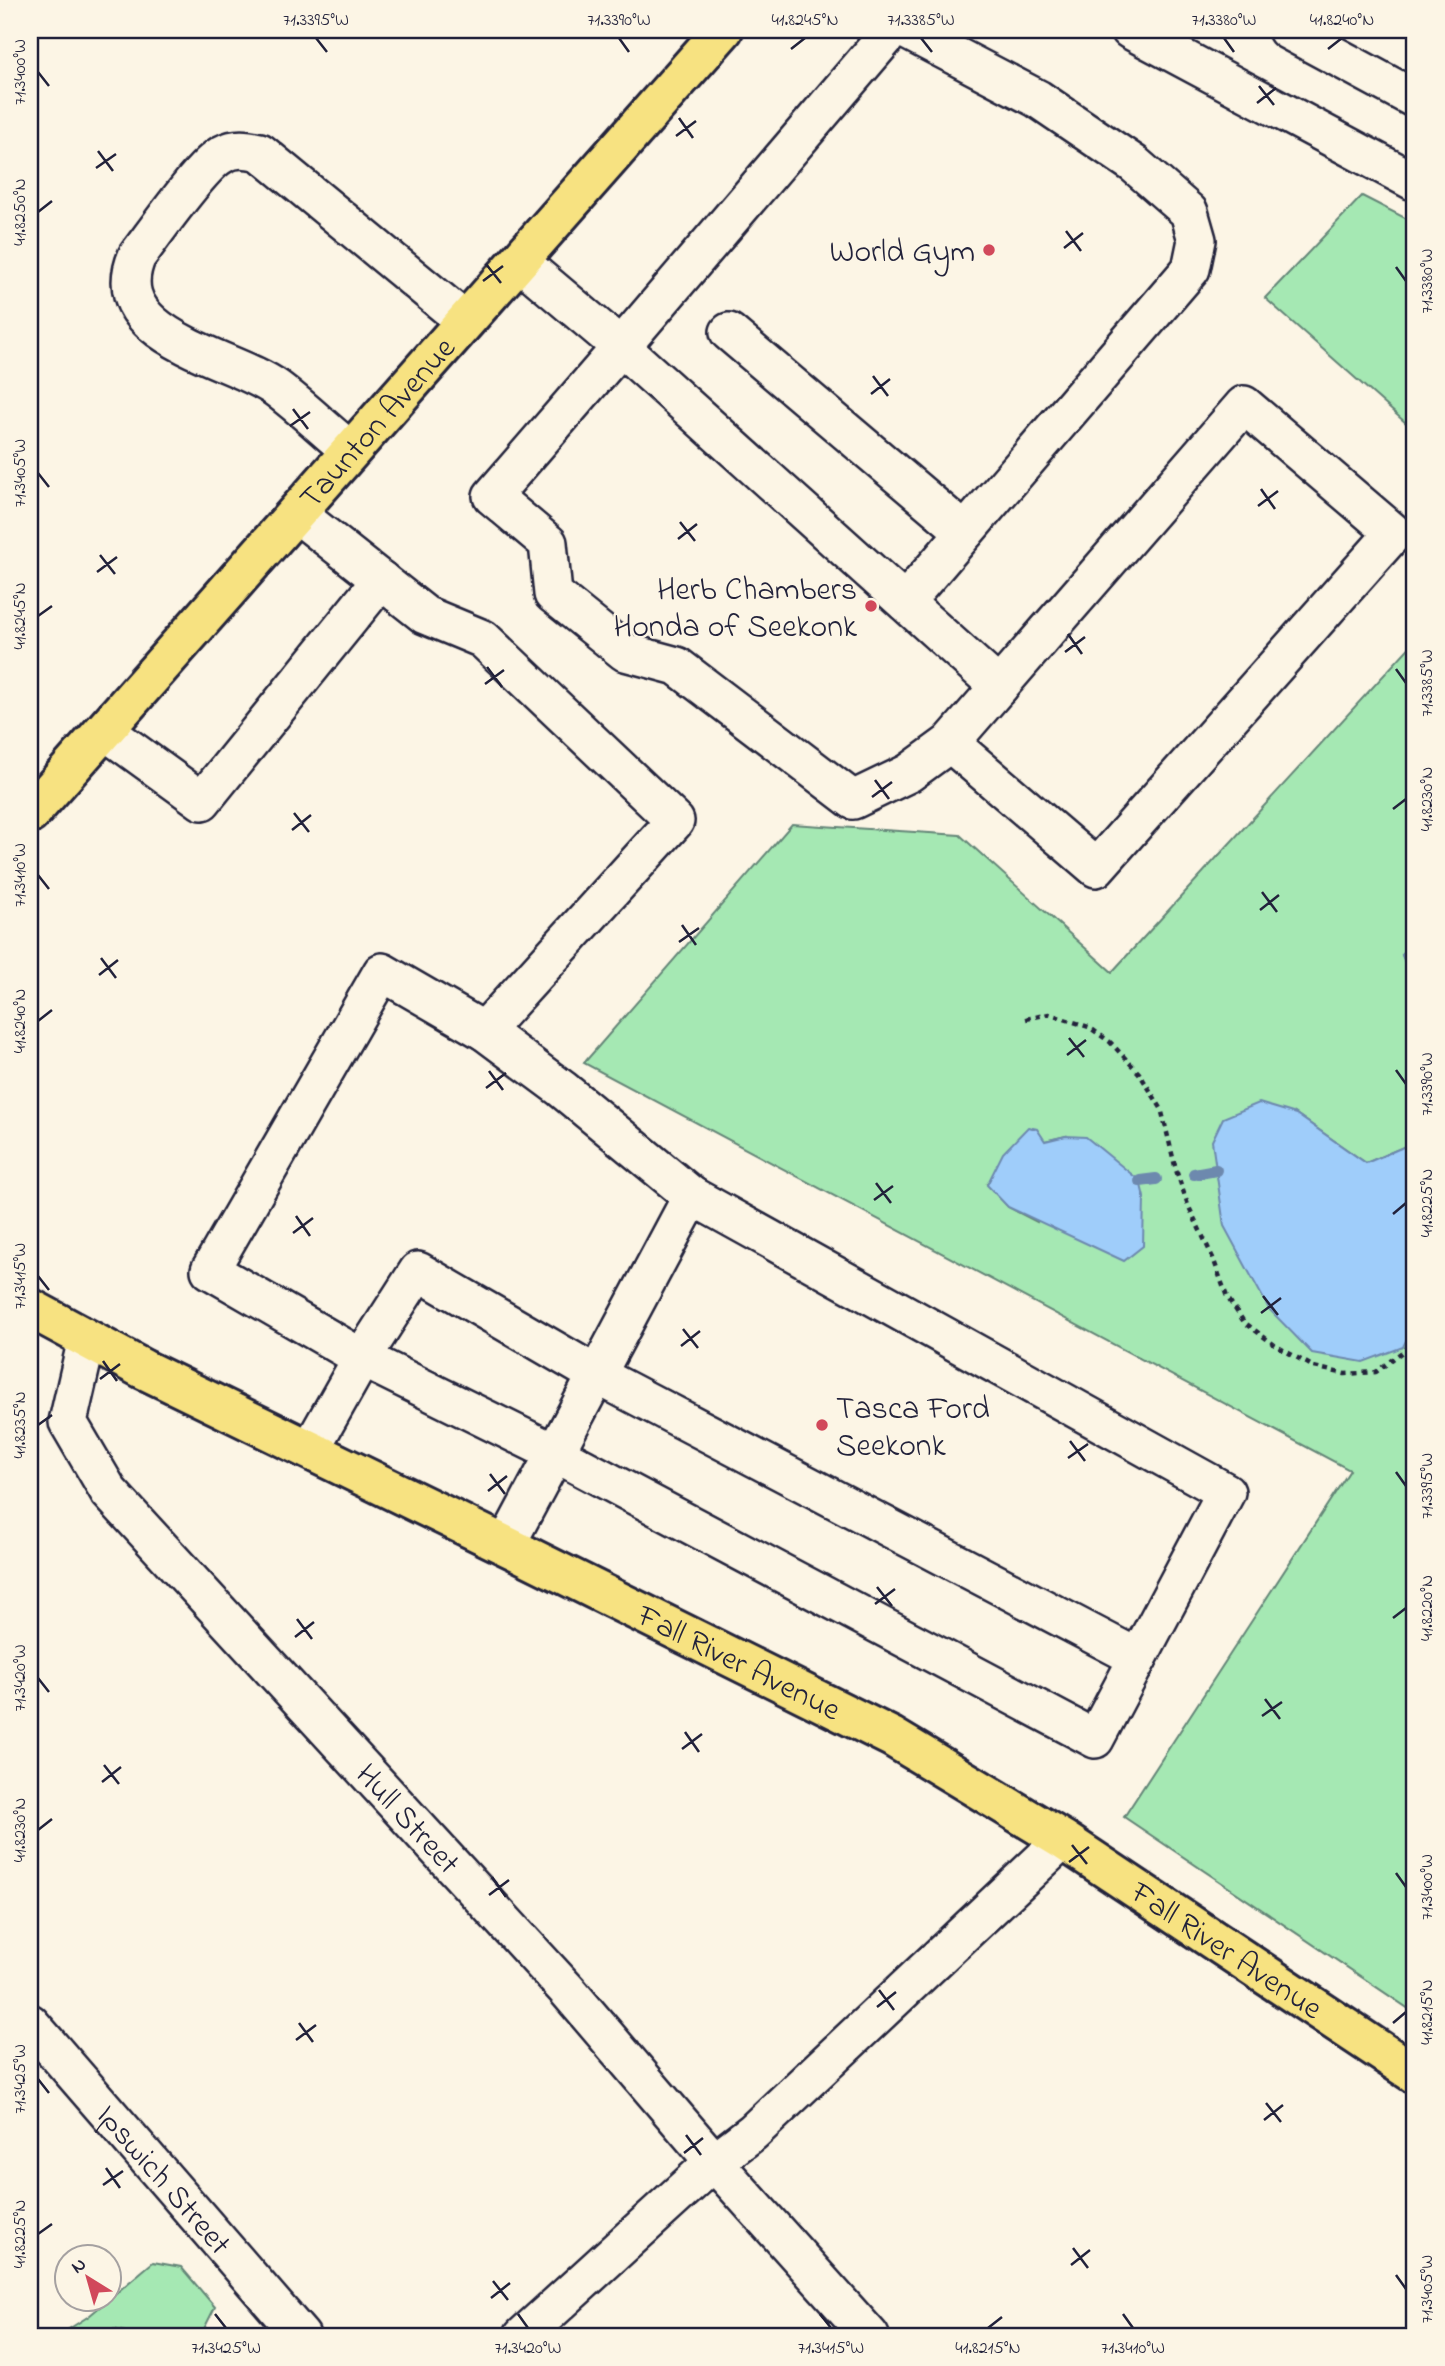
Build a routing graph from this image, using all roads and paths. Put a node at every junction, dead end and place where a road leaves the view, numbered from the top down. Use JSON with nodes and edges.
{"nodes":[{"id":1,"x":723,"y":30,"type":"edge"},
{"id":2,"x":892,"y":30,"type":"edge"},
{"id":3,"x":905,"y":30,"type":"edge"},
{"id":4,"x":1130,"y":30,"type":"edge"},
{"id":5,"x":1308,"y":34,"type":"edge"},
{"id":6,"x":1415,"y":99,"type":"edge"},
{"id":7,"x":1415,"y":182,"type":"edge"},
{"id":8,"x":519,"y":261,"type":"junction"},
{"id":9,"x":465,"y":321,"type":"junction"},
{"id":10,"x":729,"y":332,"type":"dead end"},
{"id":11,"x":621,"y":347,"type":"junction"},
{"id":12,"x":351,"y":451,"type":"junction"},
{"id":13,"x":296,"y":513,"type":"junction"},
{"id":14,"x":965,"y":532,"type":"junction"},
{"id":15,"x":381,"y":580,"type":"junction"},
{"id":16,"x":905,"y":602,"type":"junction"},
{"id":17,"x":999,"y":687,"type":"junction"},
{"id":18,"x":104,"y":730,"type":"junction"},
{"id":19,"x":950,"y":743,"type":"junction"},
{"id":20,"x":34,"y":802,"type":"edge"},
{"id":21,"x":1026,"y":1019,"type":"dead end"},
{"id":22,"x":484,"y":1031,"type":"junction"},
{"id":23,"x":692,"y":1196,"type":"junction"},
{"id":24,"x":30,"y":1308,"type":"edge"},
{"id":25,"x":87,"y":1339,"type":"junction"},
{"id":26,"x":1415,"y":1342,"type":"edge"},
{"id":27,"x":362,"y":1357,"type":"junction"},
{"id":28,"x":597,"y":1375,"type":"junction"},
{"id":29,"x":310,"y":1450,"type":"junction"},
{"id":30,"x":555,"y":1453,"type":"junction"},
{"id":31,"x":506,"y":1545,"type":"junction"},
{"id":32,"x":1138,"y":1658,"type":"junction"},
{"id":33,"x":1063,"y":1840,"type":"junction"},
{"id":34,"x":30,"y":2023,"type":"edge"},
{"id":35,"x":1415,"y":2074,"type":"edge"},
{"id":36,"x":714,"y":2162,"type":"junction"},
{"id":37,"x":302,"y":2336,"type":"edge"},
{"id":38,"x":523,"y":2336,"type":"edge"},
{"id":39,"x":870,"y":2336,"type":"edge"}],
"edges":[{"from":1,"to":8,"type":"main road","name":"Taunton Avenue"},
{"from":2,"to":11,"type":"street"},
{"from":3,"to":14,"type":"street"},
{"from":4,"to":7,"type":"street"},
{"from":5,"to":6,"type":"street"},
{"from":8,"to":9,"type":"main road","name":"Taunton Avenue"},
{"from":8,"to":11,"type":"street"},
{"from":9,"to":12,"type":"main road","name":"Taunton Avenue"},
{"from":9,"to":12,"type":"street"},
{"from":10,"to":14,"type":"street"},
{"from":11,"to":16,"type":"street"},
{"from":11,"to":19,"type":"street"},
{"from":12,"to":13,"type":"main road","name":"Taunton Avenue"},
{"from":13,"to":15,"type":"street"},
{"from":13,"to":18,"type":"main road","name":"Taunton Avenue"},
{"from":14,"to":16,"type":"street"},
{"from":15,"to":18,"type":"street"},
{"from":15,"to":22,"type":"street"},
{"from":16,"to":17,"type":"street"},
{"from":17,"to":19,"type":"street"},
{"from":17,"to":19,"type":"street"},
{"from":18,"to":20,"type":"main road","name":"Taunton Avenue"},
{"from":21,"to":26,"type":"path"},
{"from":22,"to":23,"type":"street"},
{"from":22,"to":27,"type":"street"},
{"from":23,"to":28,"type":"street"},
{"from":23,"to":32,"type":"street"},
{"from":24,"to":25,"type":"main road","name":"Fall River Avenue"},
{"from":25,"to":29,"type":"main road","name":"Fall River Avenue"},
{"from":25,"to":36,"type":"street","name":"Hull Street"},
{"from":27,"to":28,"type":"street"},
{"from":27,"to":29,"type":"street"},
{"from":27,"to":30,"type":"street"},
{"from":28,"to":30,"type":"street"},
{"from":28,"to":32,"type":"street"},
{"from":29,"to":31,"type":"main road","name":"Fall River Avenue"},
{"from":30,"to":31,"type":"street"},
{"from":30,"to":32,"type":"street"},
{"from":31,"to":33,"type":"main road","name":"Fall River Avenue"},
{"from":33,"to":35,"type":"main road","name":"Fall River Avenue"},
{"from":33,"to":36,"type":"street"},
{"from":34,"to":37,"type":"street","name":"Ipswich Street"},
{"from":36,"to":38,"type":"street"},
{"from":36,"to":39,"type":"street","name":"Hull Street"}]}
